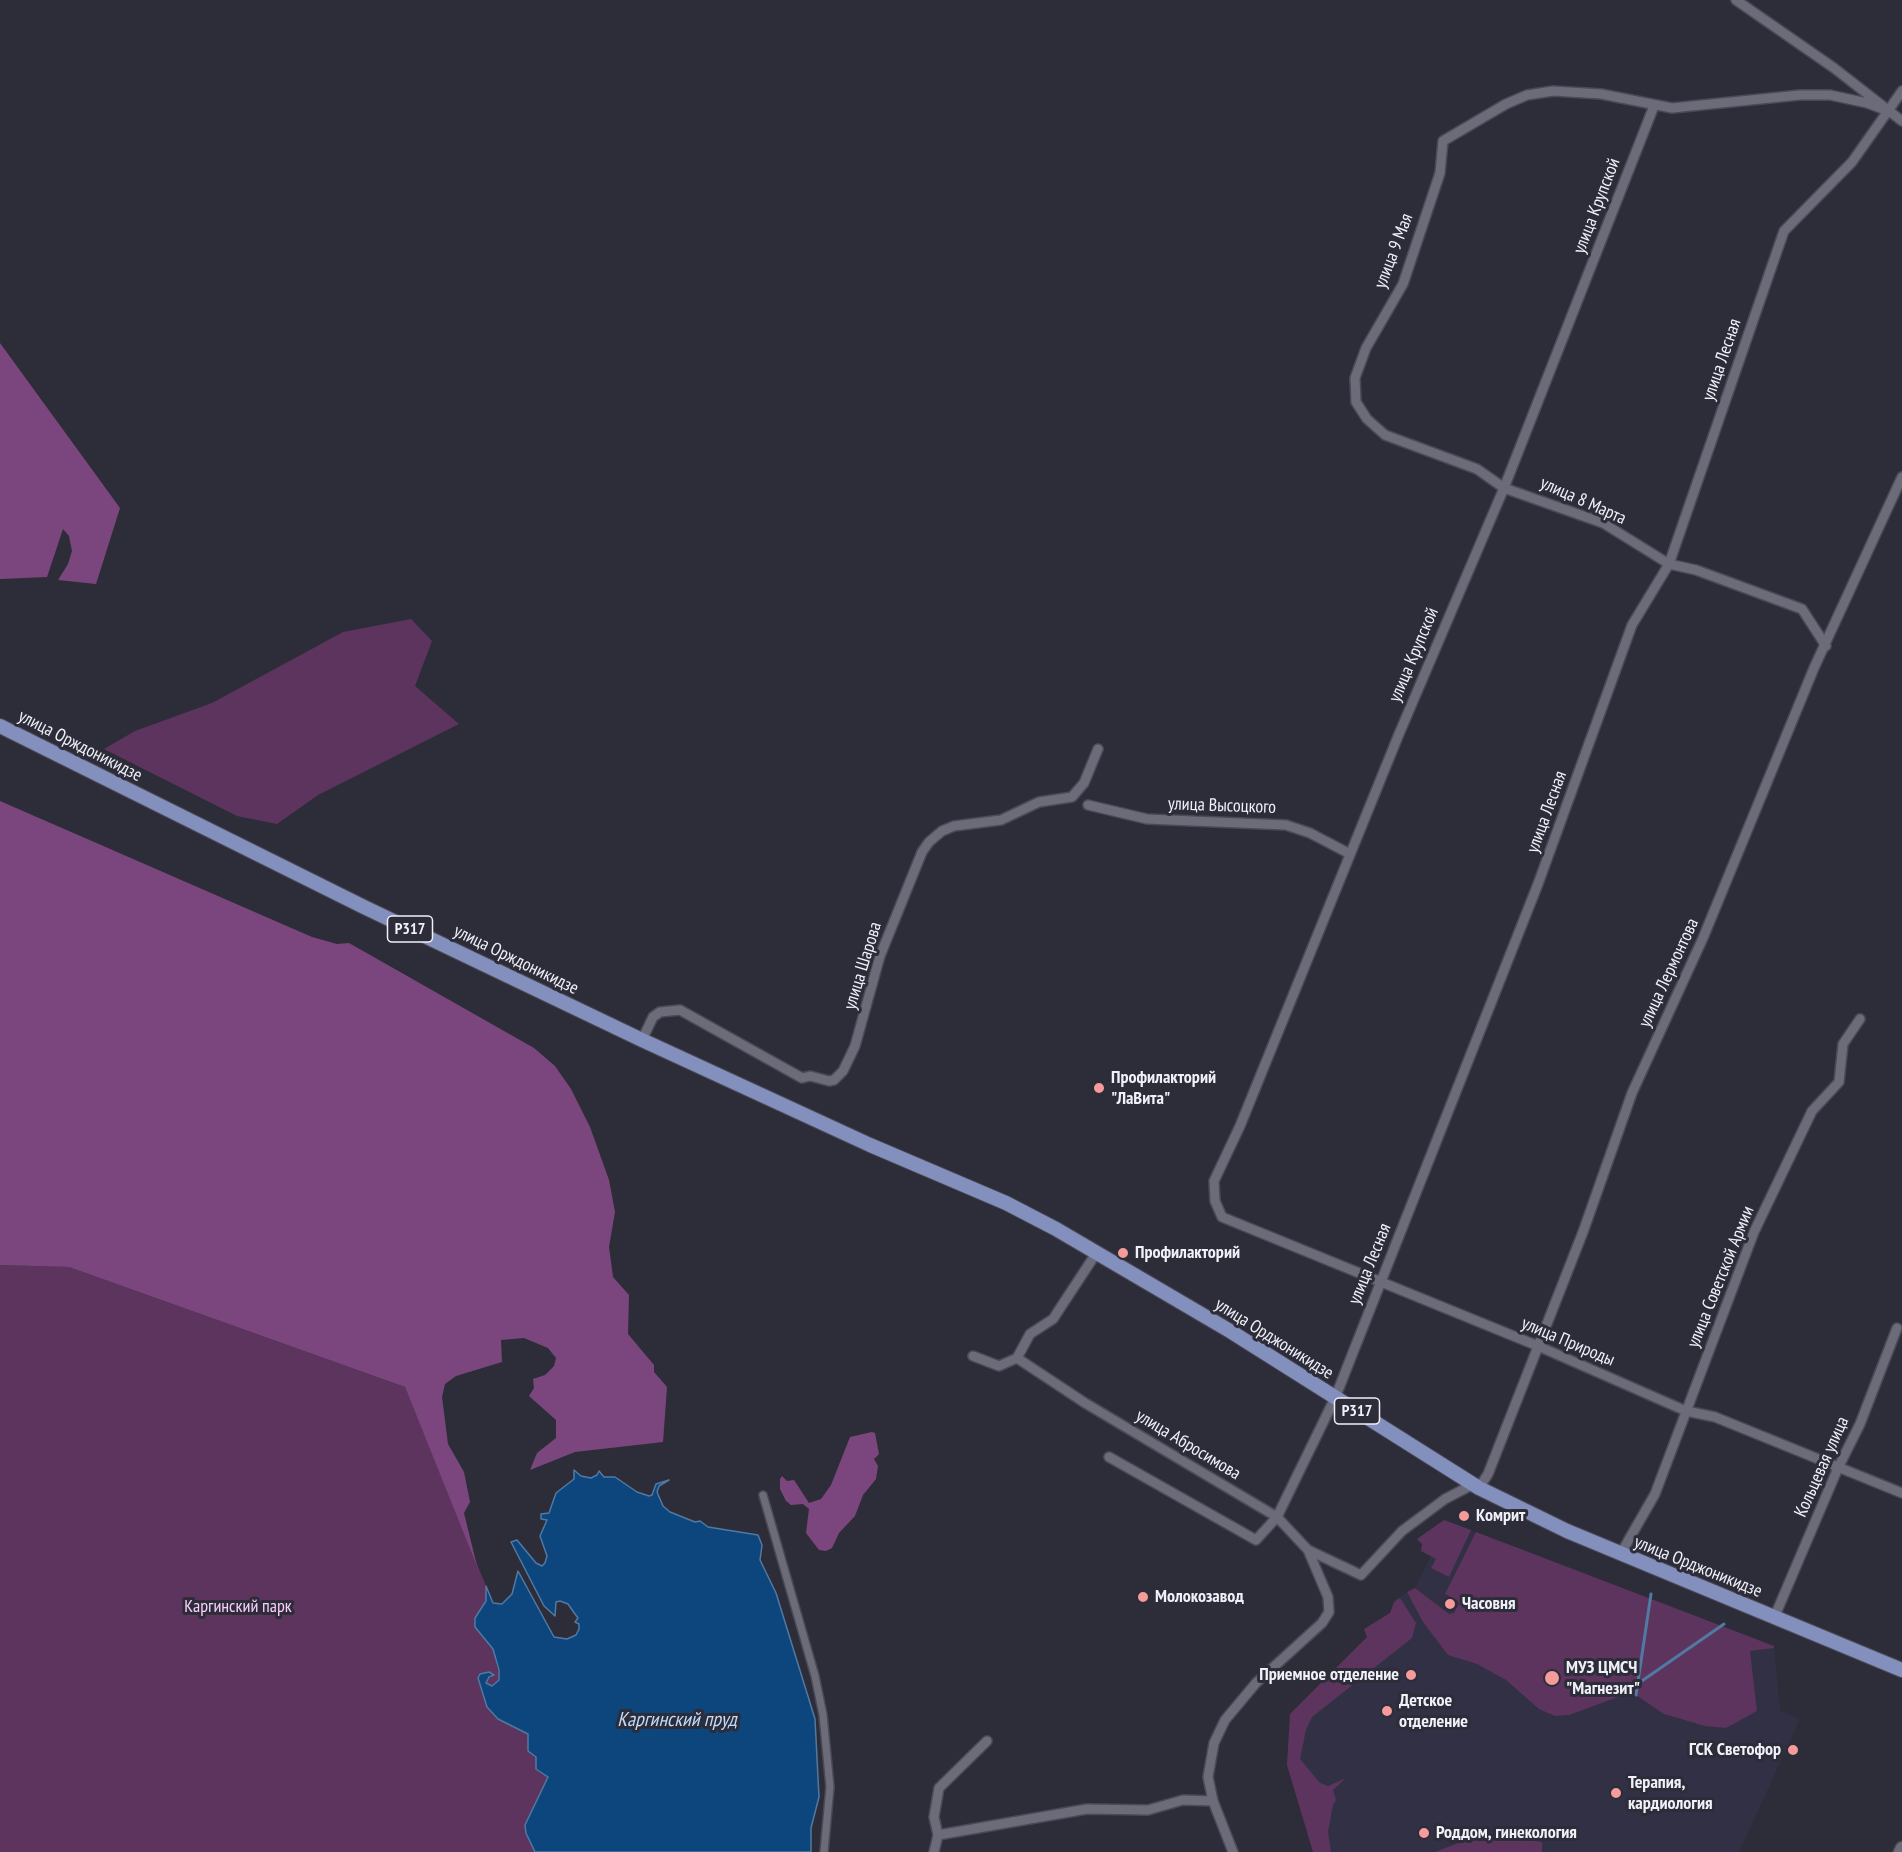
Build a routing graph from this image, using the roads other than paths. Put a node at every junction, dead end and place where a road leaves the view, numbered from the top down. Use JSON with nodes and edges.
{"nodes":[{"id":1,"x":1736,"y":0,"type":"edge"},
{"id":2,"x":1902,"y":91,"type":"edge"},
{"id":3,"x":1654,"y":106,"type":"junction"},
{"id":4,"x":1888,"y":111,"type":"junction"},
{"id":5,"x":1902,"y":121,"type":"edge"},
{"id":6,"x":1356,"y":402,"type":"joint"},
{"id":7,"x":1902,"y":477,"type":"edge"},
{"id":8,"x":1504,"y":488,"type":"junction"},
{"id":9,"x":1669,"y":564,"type":"junction"},
{"id":10,"x":1826,"y":646,"type":"junction"},
{"id":11,"x":0,"y":726,"type":"edge"},
{"id":12,"x":1098,"y":749,"type":"dead end"},
{"id":13,"x":1088,"y":805,"type":"dead end"},
{"id":14,"x":1350,"y":854,"type":"junction"},
{"id":15,"x":1860,"y":1019,"type":"dead end"},
{"id":16,"x":642,"y":1040,"type":"junction"},
{"id":17,"x":825,"y":1123,"type":"joint"},
{"id":18,"x":1222,"y":1217,"type":"joint"},
{"id":19,"x":1097,"y":1251,"type":"junction"},
{"id":20,"x":1381,"y":1283,"type":"junction"},
{"id":21,"x":1897,"y":1328,"type":"dead end"},
{"id":22,"x":1538,"y":1346,"type":"junction"},
{"id":23,"x":973,"y":1356,"type":"dead end"},
{"id":24,"x":1017,"y":1358,"type":"junction"},
{"id":25,"x":1335,"y":1398,"type":"junction"},
{"id":26,"x":1686,"y":1411,"type":"junction"},
{"id":27,"x":1109,"y":1457,"type":"dead end"},
{"id":28,"x":1838,"y":1468,"type":"junction"},
{"id":29,"x":1479,"y":1488,"type":"junction"},
{"id":30,"x":1902,"y":1493,"type":"edge"},
{"id":31,"x":763,"y":1495,"type":"dead end"},
{"id":32,"x":1277,"y":1517,"type":"junction"},
{"id":33,"x":1308,"y":1550,"type":"junction"},
{"id":34,"x":1620,"y":1555,"type":"junction"},
{"id":35,"x":1774,"y":1618,"type":"junction"},
{"id":36,"x":1902,"y":1670,"type":"edge"},
{"id":37,"x":987,"y":1741,"type":"dead end"},
{"id":38,"x":1213,"y":1801,"type":"junction"},
{"id":39,"x":938,"y":1835,"type":"junction"},
{"id":40,"x":824,"y":1852,"type":"edge"},
{"id":41,"x":934,"y":1852,"type":"edge"},
{"id":42,"x":1233,"y":1852,"type":"edge"}],
"edges":[{"from":1,"to":4,"type":"street"},
{"from":2,"to":4,"type":"street","name":"улица Лесная"},
{"from":3,"to":4,"type":"street"},
{"from":3,"to":6,"type":"street","name":"улица 9 Мая"},
{"from":3,"to":8,"type":"street","name":"улица Крупской"},
{"from":4,"to":5,"type":"street"},
{"from":4,"to":9,"type":"street","name":"улица Лесная"},
{"from":6,"to":8,"type":"street","name":"улица 8 Марта"},
{"from":7,"to":10,"type":"street","name":"улица Лермонтова"},
{"from":8,"to":9,"type":"street","name":"улица 8 Марта"},
{"from":8,"to":14,"type":"street","name":"улица Крупской"},
{"from":9,"to":10,"type":"street","name":"улица 8 Марта"},
{"from":9,"to":20,"type":"street","name":"улица Лесная"},
{"from":10,"to":22,"type":"street","name":"улица Лермонтова"},
{"from":11,"to":16,"type":"main road","name":"улица Орждоникидзе","number":"Р317"},
{"from":12,"to":16,"type":"street","name":"улица Шарова"},
{"from":13,"to":14,"type":"street","name":"улица Высоцкого"},
{"from":14,"to":18,"type":"street","name":"улица Крупской"},
{"from":15,"to":26,"type":"street","name":"улица Советской Армии"},
{"from":16,"to":17,"type":"main road","name":"улица Орждоникидзе","number":"Р317"},
{"from":17,"to":19,"type":"main road","name":"улица Орджоникидзе","number":"Р317"},
{"from":18,"to":20,"type":"street","name":"улица Природы"},
{"from":19,"to":24,"type":"street"},
{"from":19,"to":25,"type":"main road","name":"улица Орджоникидзе","number":"Р317"},
{"from":20,"to":22,"type":"street","name":"улица Природы"},
{"from":20,"to":25,"type":"street","name":"улица Лесная"},
{"from":21,"to":28,"type":"street","name":"Кольцевая улица"},
{"from":22,"to":26,"type":"street","name":"улица Природы"},
{"from":22,"to":29,"type":"street","name":"улица Лермонтова"},
{"from":23,"to":24,"type":"street"},
{"from":24,"to":32,"type":"street","name":"улица Абросимова"},
{"from":25,"to":29,"type":"main road","name":"улица Орджоникидзе","number":"Р317"},
{"from":25,"to":32,"type":"street","name":"улица Лесная"},
{"from":26,"to":28,"type":"street","name":"улица Природы"},
{"from":26,"to":34,"type":"street","name":"улица Советской Армии"},
{"from":27,"to":32,"type":"street","name":"улица Лесная"},
{"from":28,"to":30,"type":"street","name":"улица Природы"},
{"from":28,"to":35,"type":"street","name":"Кольцевая улица"},
{"from":29,"to":33,"type":"street","name":"улица Абросимова"},
{"from":29,"to":34,"type":"main road","name":"улица Орджоникидзе","number":"Р317"},
{"from":31,"to":40,"type":"street"},
{"from":32,"to":33,"type":"street","name":"улица Абросимова"},
{"from":33,"to":38,"type":"street"},
{"from":34,"to":35,"type":"main road","name":"улица Орджоникидзе","number":"Р317"},
{"from":35,"to":36,"type":"main road","name":"улица Орджоникидзе","number":"Р317"},
{"from":37,"to":39,"type":"street"},
{"from":38,"to":39,"type":"street"},
{"from":38,"to":42,"type":"street"},
{"from":39,"to":41,"type":"street"}]}
